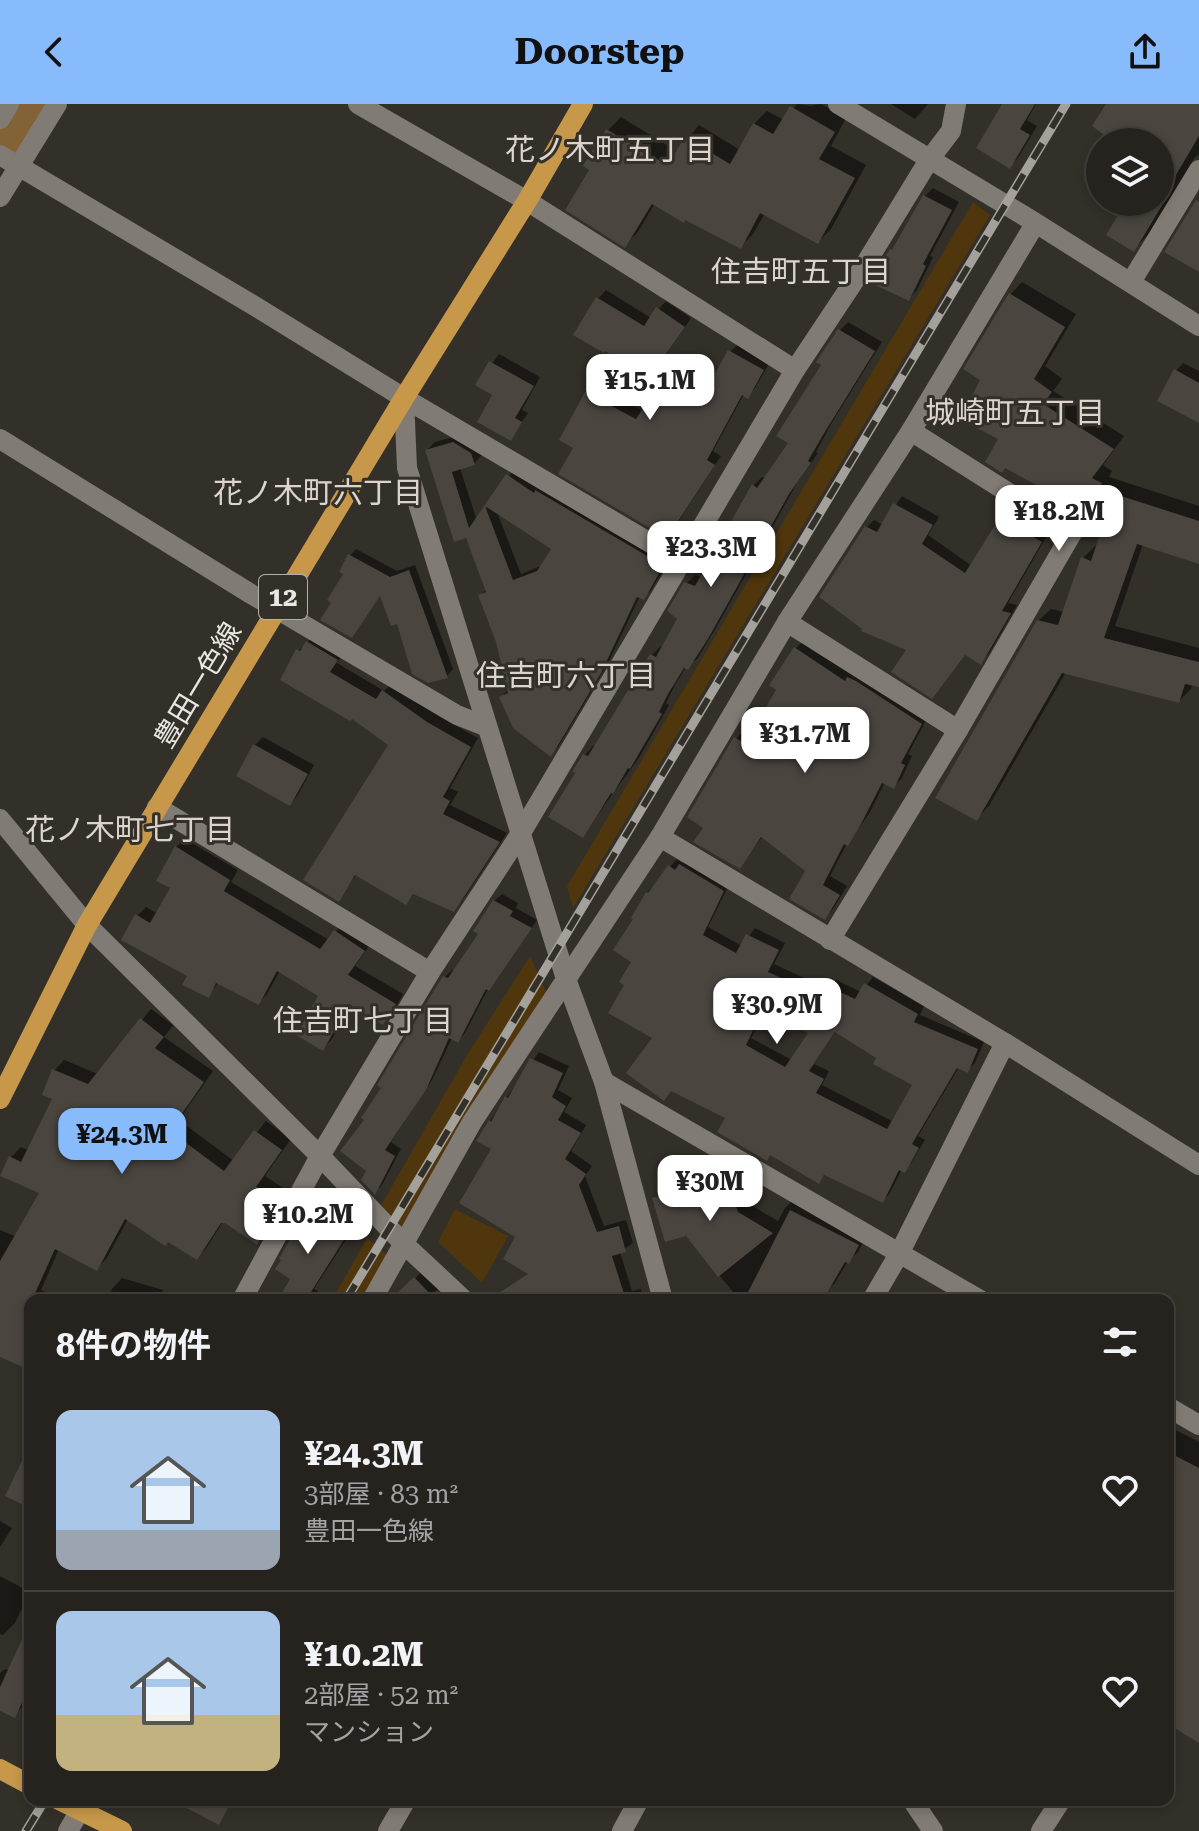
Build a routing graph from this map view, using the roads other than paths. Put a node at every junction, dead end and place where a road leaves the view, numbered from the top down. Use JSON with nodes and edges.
{"nodes":[{"id":1,"x":9,"y":104,"type":"edge"},
{"id":2,"x":57,"y":104,"type":"edge"},
{"id":3,"x":358,"y":104,"type":"edge"},
{"id":4,"x":583,"y":104,"type":"edge"},
{"id":5,"x":838,"y":104,"type":"edge"},
{"id":6,"x":956,"y":104,"type":"edge"},
{"id":7,"x":0,"y":119,"type":"edge"},
{"id":8,"x":7,"y":160,"type":"edge"},
{"id":9,"x":929,"y":160,"type":"junction"},
{"id":10,"x":1199,"y":170,"type":"edge"},
{"id":11,"x":0,"y":197,"type":"edge"},
{"id":12,"x":527,"y":201,"type":"junction"},
{"id":13,"x":1035,"y":224,"type":"junction"},
{"id":14,"x":1131,"y":282,"type":"junction"},
{"id":15,"x":1199,"y":326,"type":"edge"},
{"id":16,"x":795,"y":370,"type":"junction"},
{"id":17,"x":404,"y":398,"type":"junction"},
{"id":18,"x":911,"y":431,"type":"junction"},
{"id":19,"x":0,"y":439,"type":"edge"},
{"id":20,"x":681,"y":561,"type":"junction"},
{"id":21,"x":276,"y":609,"type":"junction"},
{"id":22,"x":787,"y":622,"type":"junction"},
{"id":23,"x":485,"y":726,"type":"junction"},
{"id":24,"x":958,"y":730,"type":"junction"},
{"id":25,"x":157,"y":807,"type":"junction"},
{"id":26,"x":0,"y":819,"type":"edge"},
{"id":27,"x":521,"y":833,"type":"junction"},
{"id":28,"x":660,"y":837,"type":"junction"},
{"id":29,"x":87,"y":925,"type":"junction"},
{"id":30,"x":830,"y":940,"type":"junction"},
{"id":31,"x":430,"y":972,"type":"junction"},
{"id":32,"x":566,"y":979,"type":"junction"},
{"id":33,"x":1005,"y":1043,"type":"junction"},
{"id":34,"x":604,"y":1082,"type":"junction"},
{"id":35,"x":0,"y":1099,"type":"edge"},
{"id":36,"x":320,"y":1156,"type":"junction"},
{"id":37,"x":1199,"y":1165,"type":"edge"},
{"id":38,"x":404,"y":1244,"type":"junction"},
{"id":39,"x":899,"y":1254,"type":"junction"},
{"id":40,"x":245,"y":1294,"type":"edge"},
{"id":41,"x":375,"y":1294,"type":"edge"},
{"id":42,"x":458,"y":1294,"type":"edge"},
{"id":43,"x":661,"y":1294,"type":"edge"},
{"id":44,"x":876,"y":1294,"type":"edge"},
{"id":45,"x":969,"y":1294,"type":"edge"},
{"id":46,"x":1174,"y":1410,"type":"edge"},
{"id":47,"x":1199,"y":1425,"type":"edge"},
{"id":48,"x":0,"y":1769,"type":"edge"},
{"id":49,"x":24,"y":1782,"type":"edge"},
{"id":50,"x":83,"y":1806,"type":"edge"},
{"id":51,"x":403,"y":1806,"type":"edge"},
{"id":52,"x":636,"y":1806,"type":"edge"},
{"id":53,"x":916,"y":1806,"type":"edge"},
{"id":54,"x":1057,"y":1806,"type":"edge"},
{"id":55,"x":68,"y":1831,"type":"edge"},
{"id":56,"x":122,"y":1831,"type":"edge"},
{"id":57,"x":388,"y":1831,"type":"edge"},
{"id":58,"x":622,"y":1831,"type":"edge"},
{"id":59,"x":933,"y":1831,"type":"edge"},
{"id":60,"x":1041,"y":1831,"type":"edge"}],
"edges":[{"from":1,"to":7,"type":"street"},
{"from":2,"to":8,"type":"street"},
{"from":3,"to":12,"type":"street"},
{"from":4,"to":12,"type":"main road","name":"豊田一色線","number":"12"},
{"from":5,"to":9,"type":"street"},
{"from":6,"to":9,"type":"street"},
{"from":8,"to":11,"type":"street"},
{"from":8,"to":17,"type":"street"},
{"from":9,"to":13,"type":"street"},
{"from":9,"to":16,"type":"street"},
{"from":10,"to":14,"type":"street"},
{"from":12,"to":16,"type":"street"},
{"from":12,"to":17,"type":"main road","name":"豊田一色線","number":"12"},
{"from":13,"to":14,"type":"street"},
{"from":13,"to":18,"type":"street"},
{"from":14,"to":15,"type":"street"},
{"from":16,"to":20,"type":"street"},
{"from":17,"to":20,"type":"street"},
{"from":17,"to":21,"type":"main road","name":"豊田一色線","number":"12"},
{"from":17,"to":23,"type":"street"},
{"from":18,"to":22,"type":"street"},
{"from":18,"to":24,"type":"street"},
{"from":19,"to":21,"type":"street"},
{"from":20,"to":27,"type":"street"},
{"from":21,"to":23,"type":"street"},
{"from":21,"to":25,"type":"main road","name":"豊田一色線","number":"12"},
{"from":22,"to":24,"type":"street"},
{"from":22,"to":28,"type":"street"},
{"from":23,"to":27,"type":"street"},
{"from":24,"to":30,"type":"street"},
{"from":25,"to":29,"type":"main road","name":"豊田一色線","number":"12"},
{"from":25,"to":31,"type":"street"},
{"from":26,"to":29,"type":"street"},
{"from":27,"to":31,"type":"street"},
{"from":27,"to":32,"type":"street"},
{"from":28,"to":30,"type":"street"},
{"from":28,"to":32,"type":"street"},
{"from":29,"to":35,"type":"main road","name":"豊田一色線","number":"12"},
{"from":29,"to":36,"type":"street"},
{"from":30,"to":33,"type":"street"},
{"from":31,"to":36,"type":"street"},
{"from":32,"to":34,"type":"street"},
{"from":32,"to":38,"type":"street"},
{"from":33,"to":37,"type":"street"},
{"from":33,"to":39,"type":"street"},
{"from":34,"to":39,"type":"street"},
{"from":34,"to":43,"type":"street"},
{"from":36,"to":38,"type":"street"},
{"from":36,"to":40,"type":"street"},
{"from":38,"to":41,"type":"street"},
{"from":38,"to":42,"type":"street"},
{"from":39,"to":44,"type":"street"},
{"from":39,"to":45,"type":"street"},
{"from":46,"to":47,"type":"street"},
{"from":48,"to":49,"type":"main road"},
{"from":50,"to":55,"type":"street"},
{"from":50,"to":56,"type":"main road"},
{"from":51,"to":57,"type":"street"},
{"from":52,"to":58,"type":"street"},
{"from":53,"to":59,"type":"street"},
{"from":54,"to":60,"type":"street"}]}
